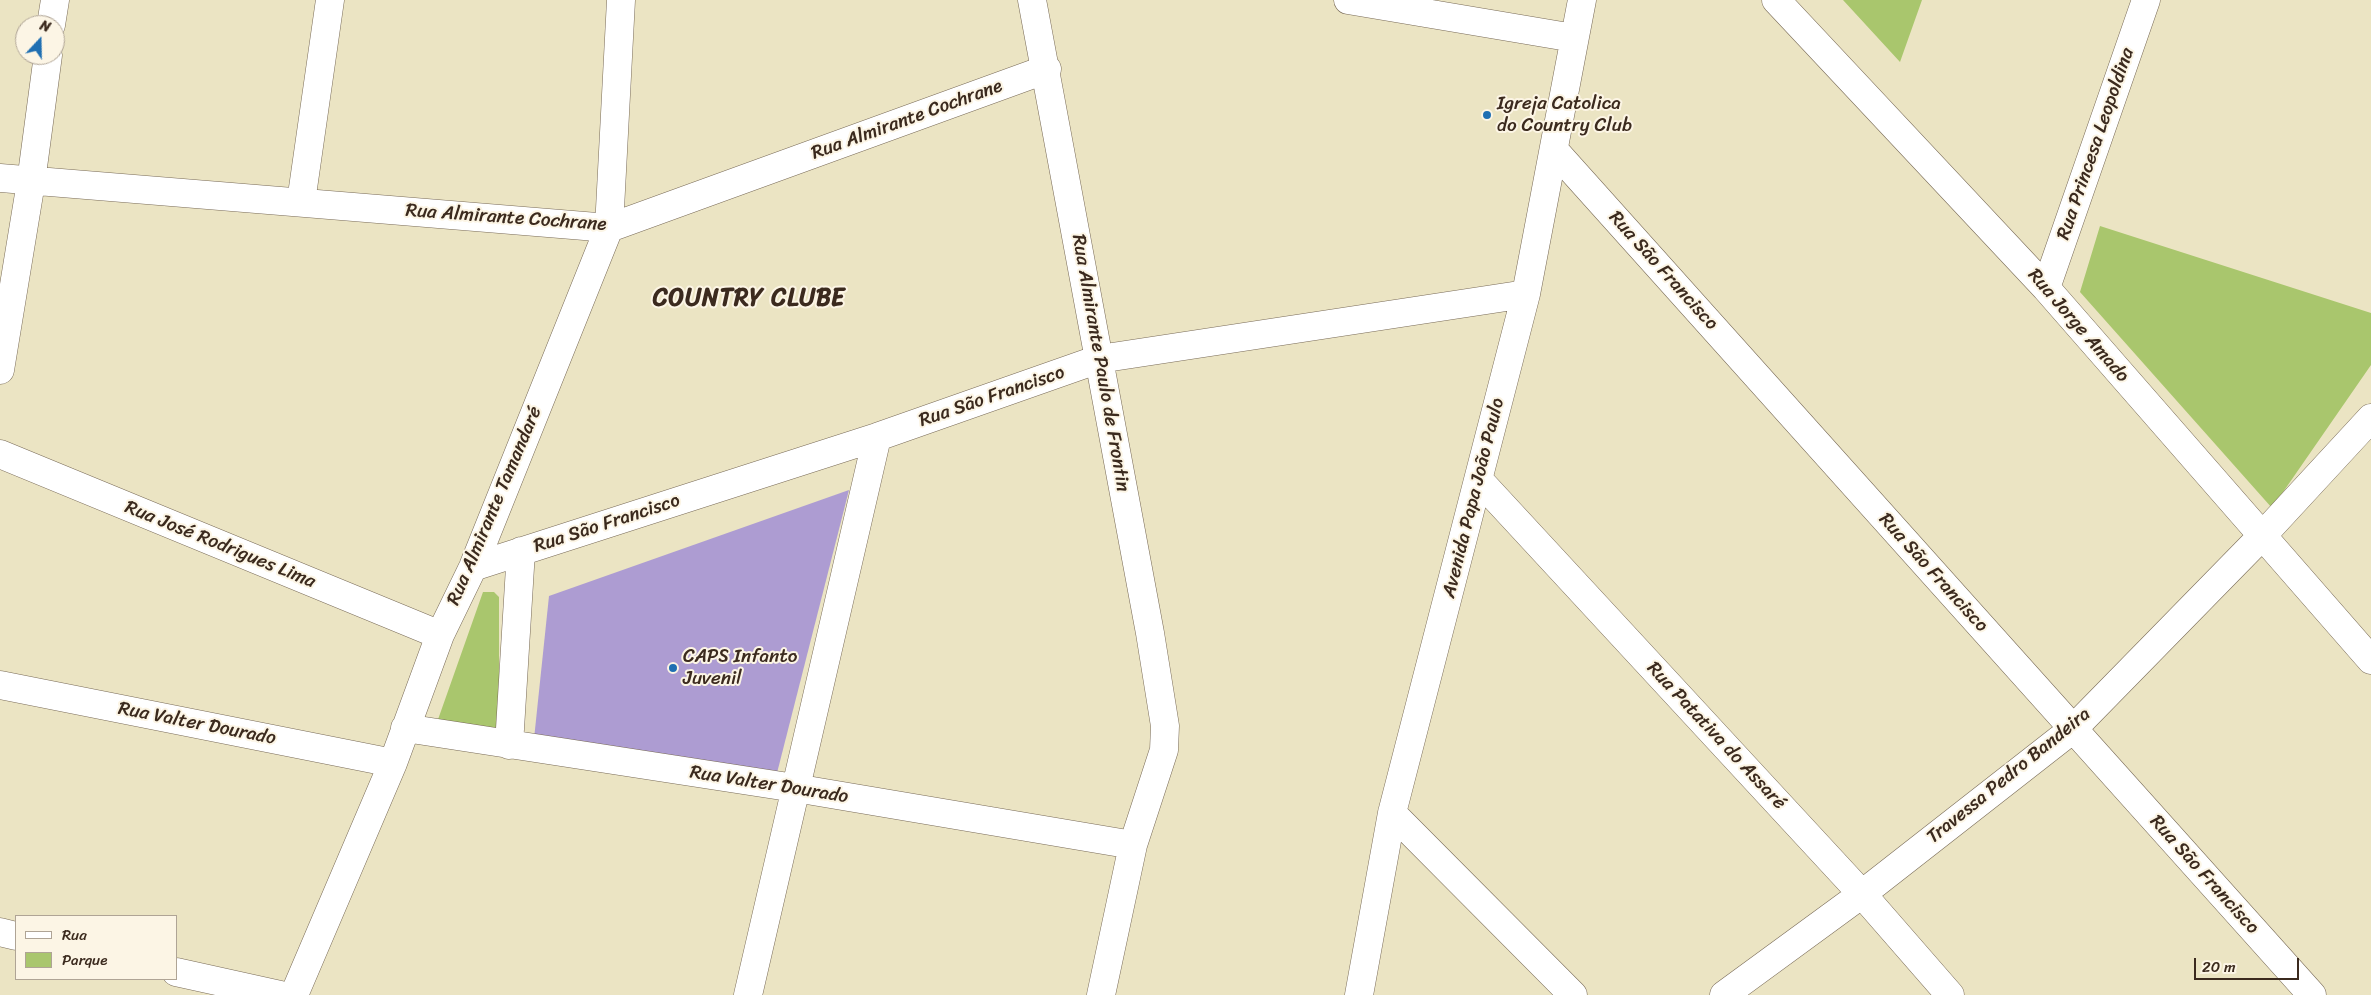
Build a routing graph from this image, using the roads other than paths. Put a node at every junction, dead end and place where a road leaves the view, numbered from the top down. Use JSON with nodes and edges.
{"nodes":[{"id":1,"x":55,"y":0,"type":"edge"},
{"id":2,"x":330,"y":0,"type":"edge"},
{"id":3,"x":621,"y":0,"type":"edge"},
{"id":4,"x":1032,"y":0,"type":"edge"},
{"id":5,"x":1348,"y":0,"type":"edge"},
{"id":6,"x":1582,"y":0,"type":"edge"},
{"id":7,"x":1776,"y":0,"type":"edge"},
{"id":8,"x":2146,"y":0,"type":"edge"},
{"id":9,"x":53,"y":15,"type":"edge"},
{"id":10,"x":1574,"y":38,"type":"junction"},
{"id":11,"x":47,"y":65,"type":"edge"},
{"id":12,"x":1047,"y":70,"type":"junction"},
{"id":13,"x":1555,"y":151,"type":"junction"},
{"id":14,"x":0,"y":178,"type":"edge"},
{"id":15,"x":31,"y":182,"type":"junction"},
{"id":16,"x":301,"y":202,"type":"junction"},
{"id":17,"x":609,"y":228,"type":"junction"},
{"id":18,"x":2046,"y":288,"type":"junction"},
{"id":19,"x":1526,"y":294,"type":"junction"},
{"id":20,"x":1099,"y":359,"type":"junction"},
{"id":21,"x":0,"y":370,"type":"edge"},
{"id":22,"x":2371,"y":418,"type":"edge"},
{"id":23,"x":877,"y":437,"type":"junction"},
{"id":24,"x":0,"y":454,"type":"edge"},
{"id":25,"x":1479,"y":480,"type":"junction"},
{"id":26,"x":2262,"y":536,"type":"junction"},
{"id":27,"x":521,"y":551,"type":"junction"},
{"id":28,"x":473,"y":566,"type":"junction"},
{"id":29,"x":440,"y":635,"type":"junction"},
{"id":30,"x":2371,"y":660,"type":"edge"},
{"id":31,"x":0,"y":685,"type":"edge"},
{"id":32,"x":405,"y":728,"type":"junction"},
{"id":33,"x":2073,"y":729,"type":"junction"},
{"id":34,"x":509,"y":745,"type":"junction"},
{"id":35,"x":393,"y":763,"type":"junction"},
{"id":36,"x":795,"y":788,"type":"junction"},
{"id":37,"x":1392,"y":813,"type":"junction"},
{"id":38,"x":1133,"y":846,"type":"junction"},
{"id":39,"x":1862,"y":894,"type":"junction"},
{"id":40,"x":0,"y":932,"type":"edge"},
{"id":41,"x":15,"y":936,"type":"edge"},
{"id":42,"x":178,"y":972,"type":"edge"},
{"id":43,"x":280,"y":995,"type":"edge"},
{"id":44,"x":294,"y":995,"type":"edge"},
{"id":45,"x":748,"y":995,"type":"edge"},
{"id":46,"x":1101,"y":995,"type":"edge"},
{"id":47,"x":1359,"y":995,"type":"edge"},
{"id":48,"x":1572,"y":995,"type":"edge"},
{"id":49,"x":1724,"y":995,"type":"edge"},
{"id":50,"x":1950,"y":995,"type":"edge"},
{"id":51,"x":2312,"y":995,"type":"edge"}],
"edges":[{"from":1,"to":9,"type":"street"},
{"from":2,"to":16,"type":"street"},
{"from":3,"to":17,"type":"street","name":"Rua Almirante Tamandaré"},
{"from":4,"to":12,"type":"street","name":"Rua Almirante Paulo de Frontin"},
{"from":5,"to":10,"type":"street"},
{"from":6,"to":10,"type":"street","name":"Avenida Papa João Paulo"},
{"from":7,"to":18,"type":"street","name":"Rua Jorge Amado"},
{"from":8,"to":18,"type":"street","name":"Rua Princesa Leopoldina"},
{"from":10,"to":13,"type":"street","name":"Avenida Papa João Paulo"},
{"from":11,"to":15,"type":"street"},
{"from":12,"to":17,"type":"street","name":"Rua Almirante Cochrane"},
{"from":12,"to":20,"type":"street","name":"Rua Almirante Paulo de Frontin"},
{"from":13,"to":19,"type":"street","name":"Avenida Papa João Paulo"},
{"from":13,"to":33,"type":"street","name":"Rua São Francisco"},
{"from":14,"to":15,"type":"street","name":"Rua Almirante Cochrane"},
{"from":15,"to":16,"type":"street","name":"Rua Almirante Cochrane"},
{"from":15,"to":21,"type":"street"},
{"from":16,"to":17,"type":"street","name":"Rua Almirante Cochrane"},
{"from":17,"to":28,"type":"street","name":"Rua Almirante Tamandaré"},
{"from":18,"to":26,"type":"street","name":"Rua Jorge Amado"},
{"from":19,"to":20,"type":"street","name":"Rua São Francisco"},
{"from":19,"to":25,"type":"street","name":"Avenida Papa João Paulo"},
{"from":20,"to":23,"type":"street","name":"Rua São Francisco"},
{"from":20,"to":38,"type":"street","name":"Rua Almirante Paulo de Frontin"},
{"from":22,"to":26,"type":"street","name":"Travessa Pedro Bandeira"},
{"from":23,"to":27,"type":"street","name":"Rua São Francisco"},
{"from":23,"to":36,"type":"street"},
{"from":24,"to":29,"type":"street","name":"Rua José Rodrigues Lima"},
{"from":25,"to":37,"type":"street","name":"Avenida Papa João Paulo"},
{"from":25,"to":39,"type":"street","name":"Rua Patativa do Assaré"},
{"from":26,"to":30,"type":"street","name":"Rua Jorge Amado"},
{"from":26,"to":33,"type":"street","name":"Travessa Pedro Bandeira"},
{"from":27,"to":28,"type":"street","name":"Rua São Francisco"},
{"from":27,"to":34,"type":"street"},
{"from":28,"to":29,"type":"street","name":"Rua Almirante Tamandaré"},
{"from":29,"to":32,"type":"street","name":"Rua Almirante Tamandaré"},
{"from":31,"to":35,"type":"street","name":"Rua Valter Dourado"},
{"from":32,"to":34,"type":"street","name":"Rua Valter Dourado"},
{"from":32,"to":35,"type":"street","name":"Rua Almirante Tamandaré"},
{"from":33,"to":39,"type":"street","name":"Travessa Pedro Bandeira"},
{"from":33,"to":51,"type":"street","name":"Rua São Francisco"},
{"from":34,"to":36,"type":"street","name":"Rua Valter Dourado"},
{"from":35,"to":44,"type":"street","name":"Rua Almirante Tamandaré"},
{"from":36,"to":38,"type":"street","name":"Rua Valter Dourado"},
{"from":36,"to":45,"type":"street"},
{"from":37,"to":47,"type":"street","name":"Avenida Papa João Paulo"},
{"from":37,"to":48,"type":"street"},
{"from":38,"to":46,"type":"street","name":"Rua Almirante Paulo de Frontin"},
{"from":39,"to":49,"type":"street","name":"Travessa Pedro Bandeira"},
{"from":39,"to":50,"type":"street","name":"Rua Patativa do Assaré"},
{"from":40,"to":41,"type":"street"},
{"from":42,"to":43,"type":"street"}]}
